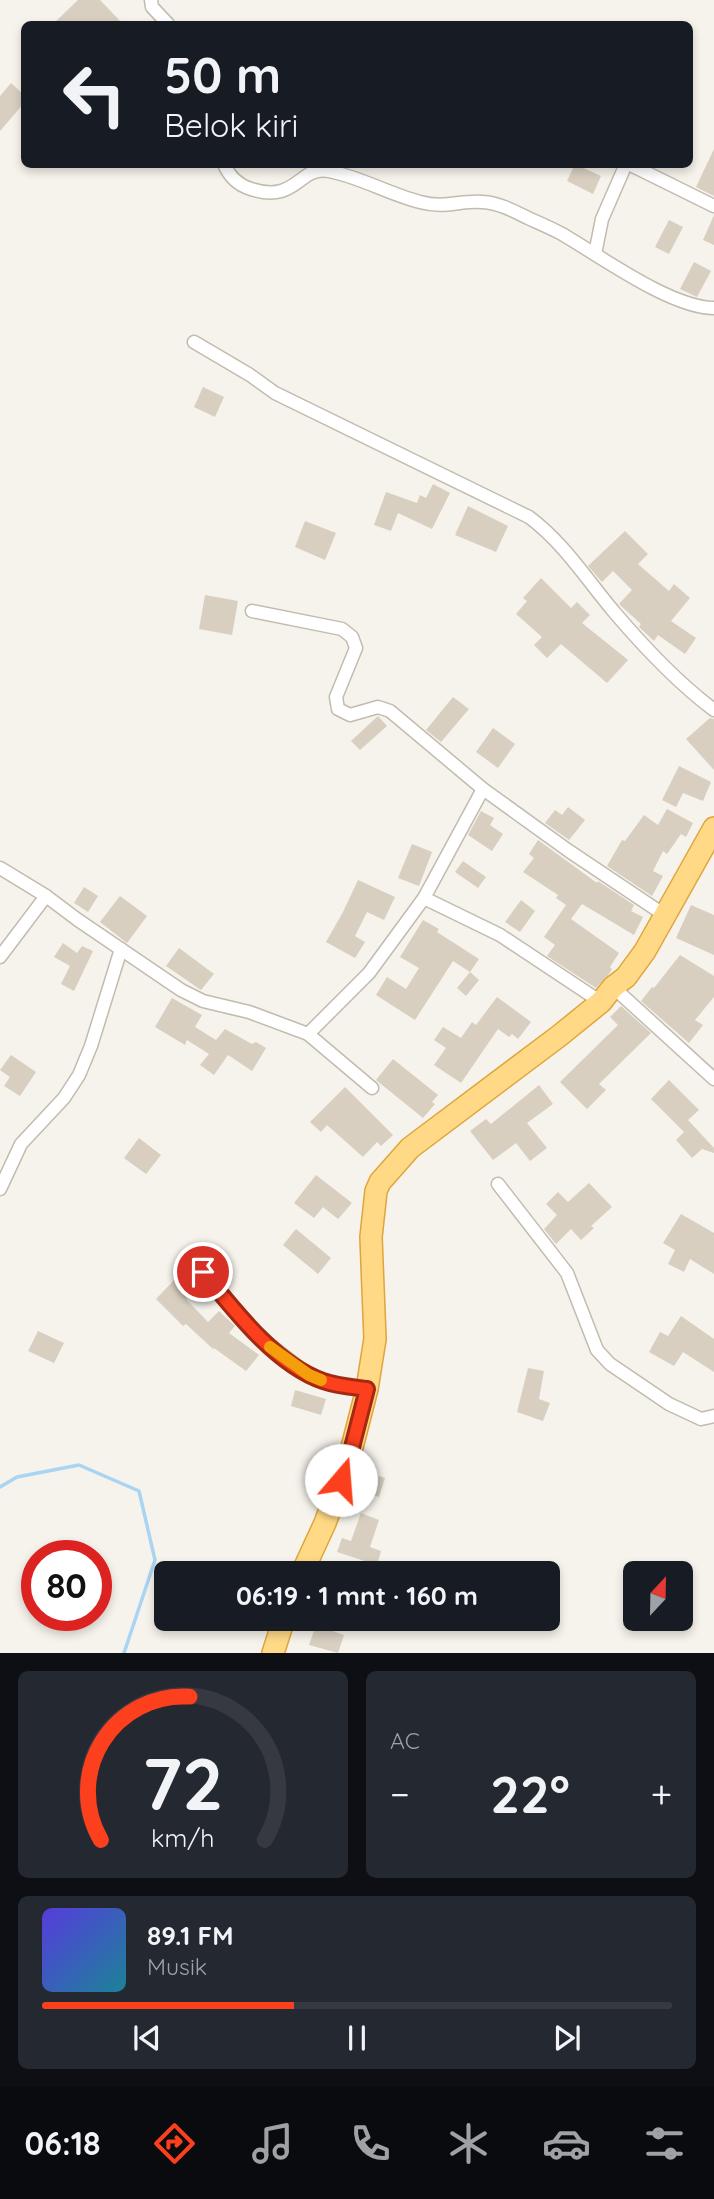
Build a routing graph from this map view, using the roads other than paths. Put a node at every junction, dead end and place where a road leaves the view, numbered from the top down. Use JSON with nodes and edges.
{"nodes":[{"id":1,"x":151,"y":0,"type":"edge"},
{"id":2,"x":165,"y":21,"type":"edge"},
{"id":3,"x":227,"y":168,"type":"edge"},
{"id":4,"x":625,"y":168,"type":"edge"},
{"id":5,"x":635,"y":168,"type":"edge"},
{"id":6,"x":714,"y":206,"type":"edge"},
{"id":7,"x":595,"y":254,"type":"junction"},
{"id":8,"x":714,"y":308,"type":"edge"},
{"id":9,"x":194,"y":342,"type":"dead end"},
{"id":10,"x":252,"y":611,"type":"dead end"},
{"id":11,"x":714,"y":710,"type":"edge"},
{"id":12,"x":483,"y":789,"type":"junction"},
{"id":13,"x":714,"y":828,"type":"edge"},
{"id":14,"x":0,"y":868,"type":"edge"},
{"id":15,"x":46,"y":896,"type":"junction"},
{"id":16,"x":424,"y":898,"type":"junction"},
{"id":17,"x":666,"y":916,"type":"junction"},
{"id":18,"x":121,"y":948,"type":"junction"},
{"id":19,"x":0,"y":957,"type":"edge"},
{"id":20,"x":607,"y":994,"type":"junction"},
{"id":21,"x":308,"y":1034,"type":"junction"},
{"id":22,"x":714,"y":1079,"type":"edge"},
{"id":23,"x":372,"y":1087,"type":"dead end"},
{"id":24,"x":498,"y":1184,"type":"dead end"},
{"id":25,"x":0,"y":1189,"type":"edge"},
{"id":26,"x":203,"y":1272,"type":"dead end"},
{"id":27,"x":367,"y":1389,"type":"junction"},
{"id":28,"x":714,"y":1416,"type":"edge"},
{"id":29,"x":308,"y":1561,"type":"edge"},
{"id":30,"x":280,"y":1631,"type":"edge"},
{"id":31,"x":273,"y":1653,"type":"edge"}],
"edges":[{"from":1,"to":2,"type":"street"},
{"from":3,"to":7,"type":"street"},
{"from":4,"to":7,"type":"street"},
{"from":5,"to":6,"type":"street"},
{"from":7,"to":8,"type":"street"},
{"from":9,"to":11,"type":"street"},
{"from":10,"to":12,"type":"street"},
{"from":12,"to":16,"type":"street"},
{"from":12,"to":17,"type":"street"},
{"from":13,"to":17,"type":"highway"},
{"from":14,"to":15,"type":"street"},
{"from":15,"to":18,"type":"street"},
{"from":15,"to":19,"type":"street"},
{"from":16,"to":20,"type":"street"},
{"from":16,"to":21,"type":"street"},
{"from":17,"to":20,"type":"highway"},
{"from":18,"to":21,"type":"street"},
{"from":18,"to":25,"type":"street"},
{"from":20,"to":22,"type":"street"},
{"from":20,"to":27,"type":"highway"},
{"from":21,"to":23,"type":"street"},
{"from":24,"to":28,"type":"street"},
{"from":26,"to":27,"type":"street"},
{"from":27,"to":29,"type":"highway"},
{"from":30,"to":31,"type":"highway"}]}
